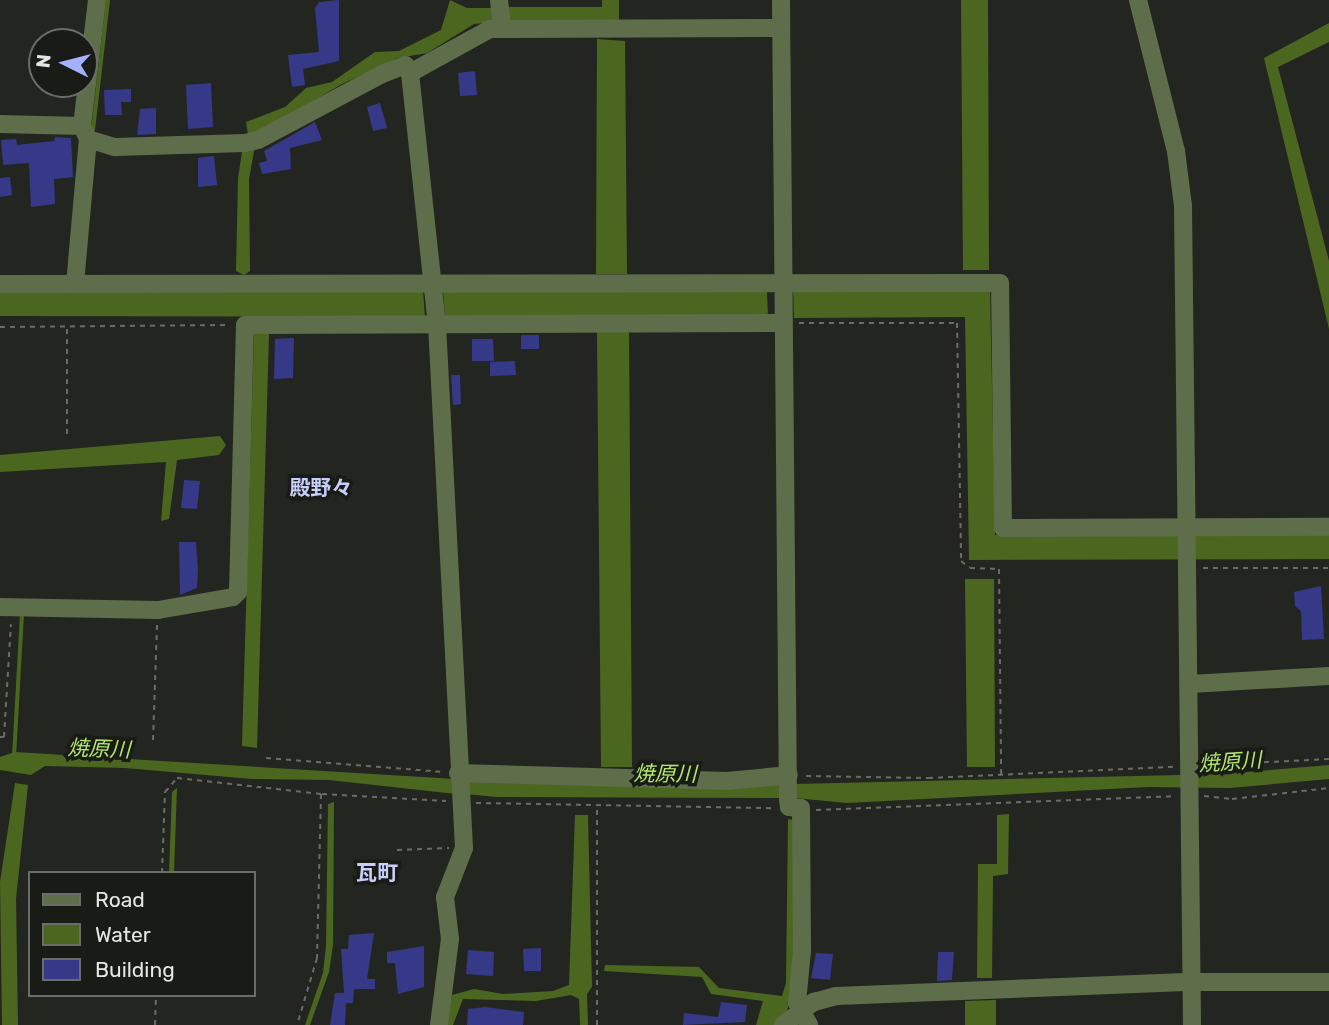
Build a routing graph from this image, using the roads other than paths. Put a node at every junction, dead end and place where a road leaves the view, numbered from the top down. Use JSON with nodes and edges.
{"nodes":[{"id":1,"x":97,"y":0,"type":"edge"},
{"id":2,"x":780,"y":0,"type":"edge"},
{"id":3,"x":1138,"y":0,"type":"edge"},
{"id":4,"x":500,"y":15,"type":"edge"},
{"id":5,"x":780,"y":29,"type":"junction"},
{"id":6,"x":410,"y":73,"type":"junction"},
{"id":7,"x":0,"y":124,"type":"edge"},
{"id":8,"x":89,"y":136,"type":"junction"},
{"id":9,"x":0,"y":284,"type":"edge"},
{"id":10,"x":82,"y":284,"type":"junction"},
{"id":11,"x":434,"y":284,"type":"junction"},
{"id":12,"x":783,"y":284,"type":"junction"},
{"id":13,"x":783,"y":322,"type":"junction"},
{"id":14,"x":437,"y":324,"type":"junction"},
{"id":15,"x":1329,"y":527,"type":"edge"},
{"id":16,"x":1187,"y":528,"type":"junction"},
{"id":17,"x":6,"y":608,"type":"edge"},
{"id":18,"x":1329,"y":676,"type":"edge"},
{"id":19,"x":1190,"y":684,"type":"junction"},
{"id":20,"x":458,"y":773,"type":"junction"},
{"id":21,"x":791,"y":794,"type":"junction"},
{"id":22,"x":1192,"y":982,"type":"junction"},
{"id":23,"x":1329,"y":982,"type":"edge"},
{"id":24,"x":805,"y":1018,"type":"edge"},
{"id":25,"x":439,"y":1025,"type":"edge"},
{"id":26,"x":783,"y":1025,"type":"edge"},
{"id":27,"x":1192,"y":1025,"type":"edge"}],
"edges":[{"from":1,"to":8,"type":"street"},
{"from":2,"to":5,"type":"street"},
{"from":3,"to":16,"type":"street"},
{"from":4,"to":5,"type":"street"},
{"from":4,"to":6,"type":"street"},
{"from":5,"to":12,"type":"street"},
{"from":6,"to":8,"type":"street"},
{"from":6,"to":11,"type":"street"},
{"from":7,"to":8,"type":"street"},
{"from":8,"to":10,"type":"street"},
{"from":9,"to":10,"type":"street"},
{"from":10,"to":11,"type":"street"},
{"from":11,"to":12,"type":"street"},
{"from":11,"to":14,"type":"street"},
{"from":12,"to":13,"type":"street"},
{"from":12,"to":16,"type":"street"},
{"from":13,"to":14,"type":"street"},
{"from":13,"to":21,"type":"street"},
{"from":14,"to":17,"type":"street"},
{"from":14,"to":20,"type":"street"},
{"from":15,"to":16,"type":"street"},
{"from":16,"to":19,"type":"street"},
{"from":18,"to":19,"type":"street"},
{"from":19,"to":22,"type":"street"},
{"from":20,"to":21,"type":"street"},
{"from":20,"to":25,"type":"street"},
{"from":21,"to":24,"type":"street"},
{"from":22,"to":23,"type":"street"},
{"from":22,"to":24,"type":"street"},
{"from":22,"to":27,"type":"street"},
{"from":24,"to":26,"type":"street"}]}
